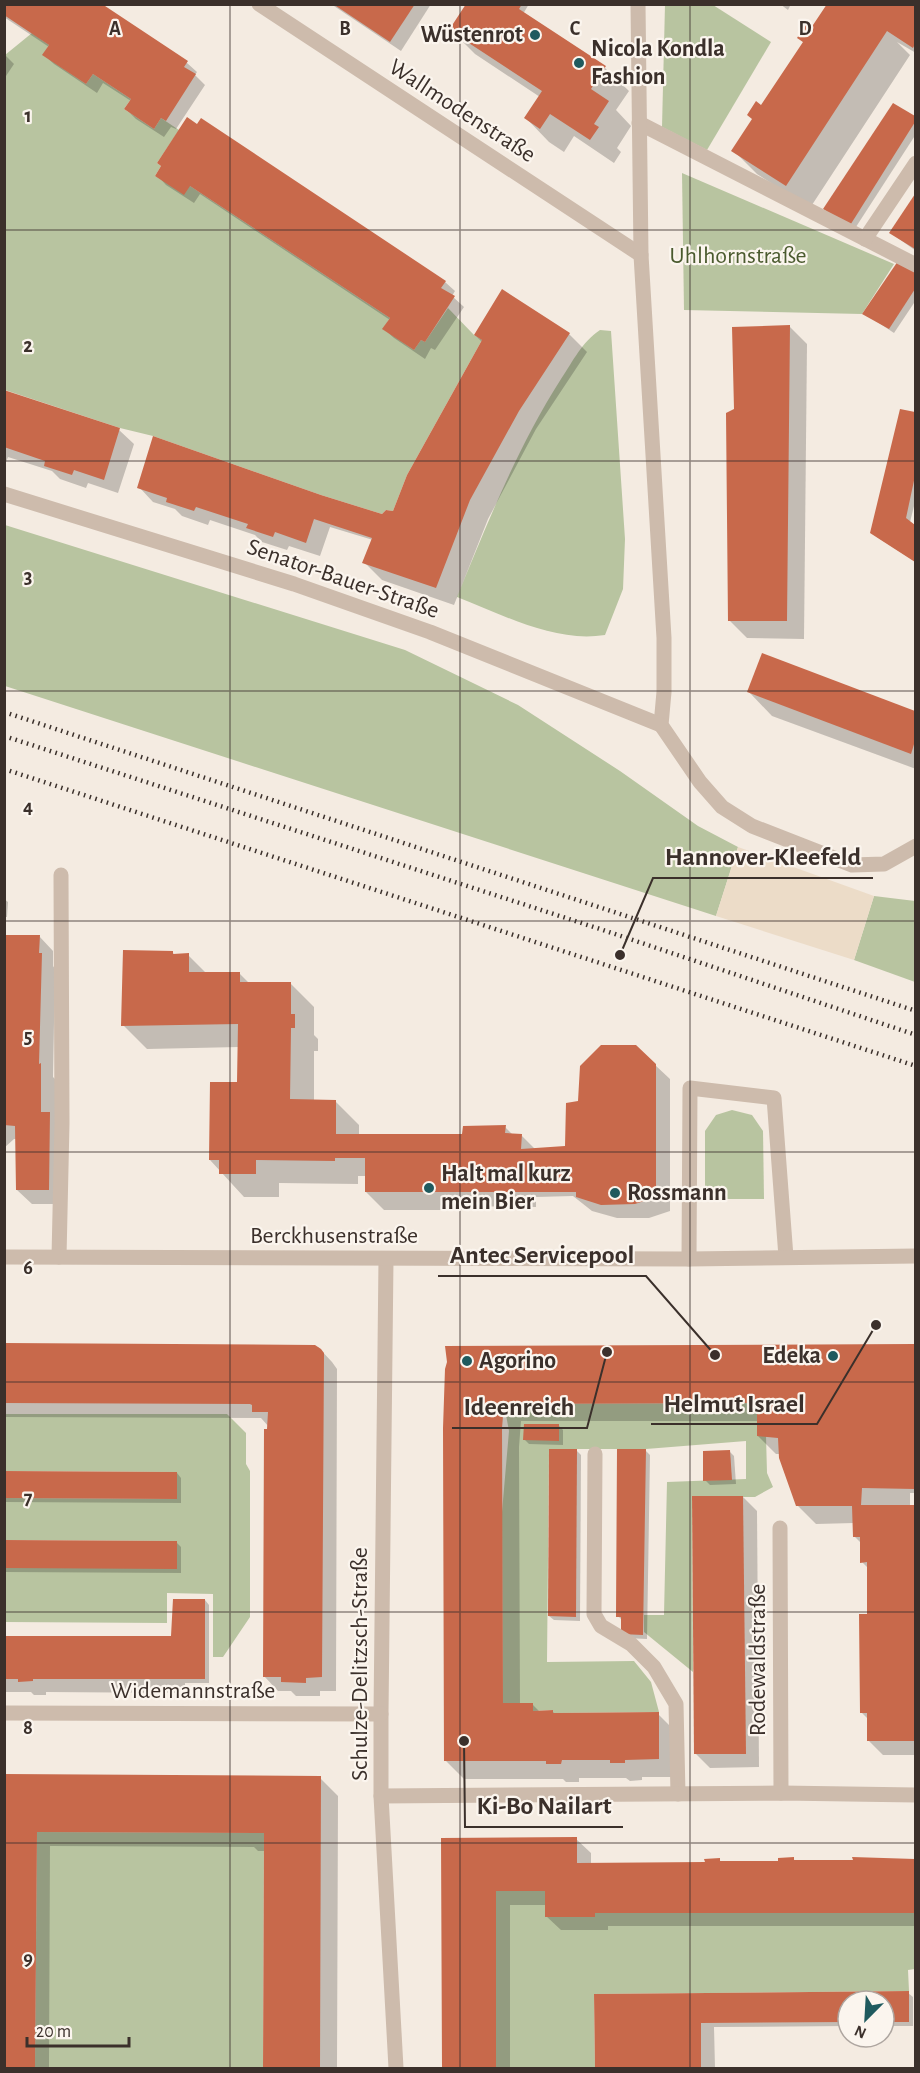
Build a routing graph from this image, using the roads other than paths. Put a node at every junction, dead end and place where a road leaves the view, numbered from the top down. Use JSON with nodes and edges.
{"nodes":[{"id":1,"x":259,"y":4,"type":"edge"},
{"id":2,"x":638,"y":4,"type":"edge"},
{"id":3,"x":639,"y":123,"type":"junction"},
{"id":4,"x":915,"y":162,"type":"edge"},
{"id":5,"x":865,"y":239,"type":"junction"},
{"id":6,"x":641,"y":255,"type":"junction"},
{"id":7,"x":915,"y":265,"type":"edge"},
{"id":8,"x":4,"y":494,"type":"edge"},
{"id":9,"x":661,"y":725,"type":"junction"},
{"id":10,"x":915,"y":846,"type":"edge"},
{"id":11,"x":61,"y":875,"type":"dead end"},
{"id":12,"x":915,"y":1256,"type":"edge"},
{"id":13,"x":4,"y":1257,"type":"edge"},
{"id":14,"x":59,"y":1257,"type":"junction"},
{"id":15,"x":786,"y":1257,"type":"junction"},
{"id":16,"x":386,"y":1259,"type":"junction"},
{"id":17,"x":689,"y":1259,"type":"junction"},
{"id":18,"x":595,"y":1454,"type":"dead end"},
{"id":19,"x":780,"y":1528,"type":"dead end"},
{"id":20,"x":4,"y":1713,"type":"edge"},
{"id":21,"x":381,"y":1714,"type":"junction"},
{"id":22,"x":780,"y":1793,"type":"junction"},
{"id":23,"x":678,"y":1794,"type":"junction"},
{"id":24,"x":915,"y":1795,"type":"edge"},
{"id":25,"x":381,"y":1796,"type":"junction"},
{"id":26,"x":396,"y":2068,"type":"edge"}],
"edges":[{"from":1,"to":6,"type":"street","name":"Wallmodenstraße"},
{"from":2,"to":3,"type":"street"},
{"from":3,"to":5,"type":"street"},
{"from":3,"to":6,"type":"street"},
{"from":4,"to":5,"type":"street"},
{"from":5,"to":7,"type":"street"},
{"from":6,"to":9,"type":"street"},
{"from":8,"to":9,"type":"street","name":"Senator-Bauer-Straße"},
{"from":9,"to":10,"type":"street"},
{"from":11,"to":14,"type":"street"},
{"from":12,"to":15,"type":"street","name":"Berckhusenstraße"},
{"from":13,"to":14,"type":"street","name":"Berckhusenstraße"},
{"from":14,"to":16,"type":"street","name":"Berckhusenstraße"},
{"from":15,"to":17,"type":"street","name":"Berckhusenstraße"},
{"from":15,"to":17,"type":"street"},
{"from":16,"to":17,"type":"street","name":"Berckhusenstraße"},
{"from":16,"to":21,"type":"street","name":"Schulze-Delitzsch-Straße"},
{"from":18,"to":23,"type":"street"},
{"from":19,"to":22,"type":"street","name":"Rodewaldstraße"},
{"from":20,"to":21,"type":"street","name":"Widemannstraße"},
{"from":21,"to":25,"type":"street","name":"Schulze-Delitzsch-Straße"},
{"from":22,"to":23,"type":"street"},
{"from":22,"to":24,"type":"street"},
{"from":23,"to":25,"type":"street"},
{"from":25,"to":26,"type":"street","name":"Schulze-Delitzsch-Straße"}]}
